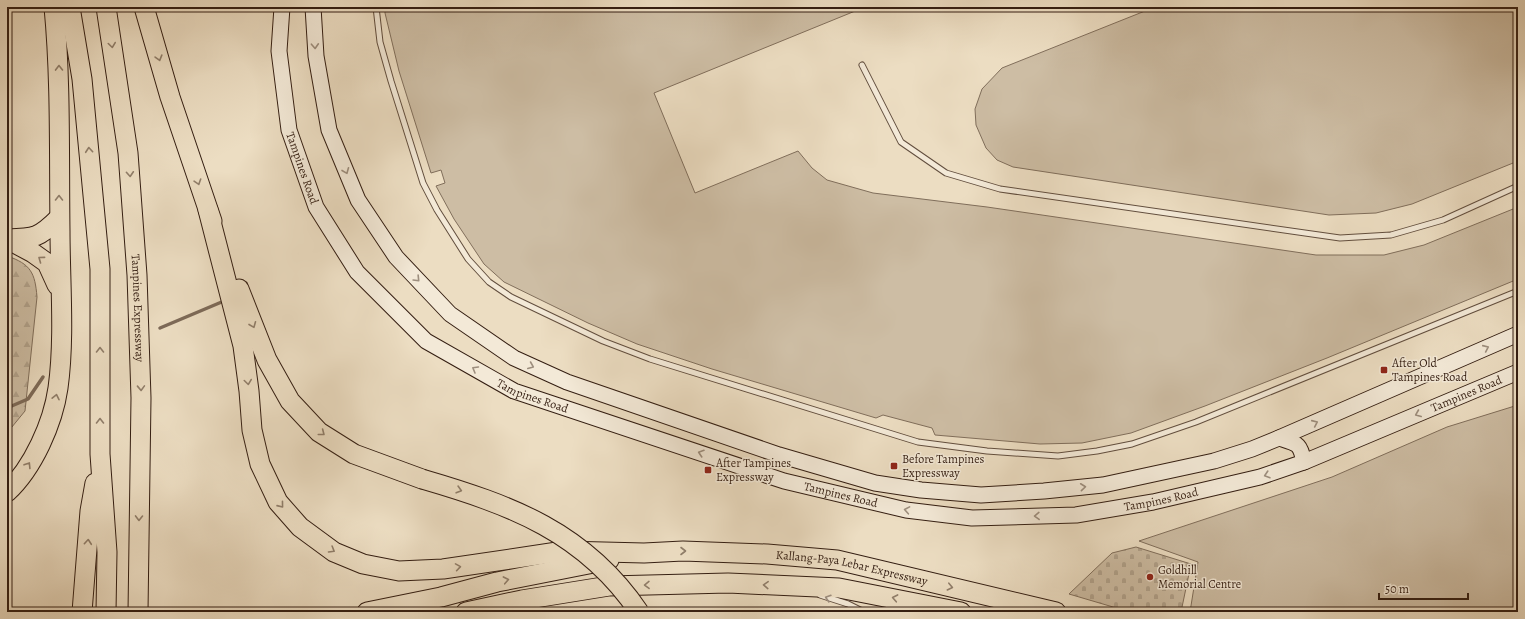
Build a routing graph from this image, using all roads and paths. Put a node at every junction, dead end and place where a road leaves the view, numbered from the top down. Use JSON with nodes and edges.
{"nodes":[{"id":1,"x":54,"y":7,"type":"edge"},
{"id":2,"x":70,"y":7,"type":"edge"},
{"id":3,"x":106,"y":7,"type":"edge"},
{"id":4,"x":144,"y":7,"type":"edge"},
{"id":5,"x":282,"y":7,"type":"edge"},
{"id":6,"x":313,"y":7,"type":"edge"},
{"id":7,"x":376,"y":7,"type":"edge"},
{"id":8,"x":862,"y":65,"type":"dead end"},
{"id":9,"x":1518,"y":186,"type":"edge"},
{"id":10,"x":208,"y":210,"type":"junction"},
{"id":11,"x":59,"y":218,"type":"junction"},
{"id":12,"x":1518,"y":291,"type":"edge"},
{"id":13,"x":60,"y":292,"type":"junction"},
{"id":14,"x":1518,"y":334,"type":"edge"},
{"id":15,"x":1518,"y":372,"type":"edge"},
{"id":16,"x":1279,"y":438,"type":"junction"},
{"id":17,"x":100,"y":454,"type":"junction"},
{"id":18,"x":1304,"y":462,"type":"junction"},
{"id":19,"x":7,"y":492,"type":"edge"},
{"id":20,"x":644,"y":553,"type":"junction"},
{"id":21,"x":790,"y":586,"type":"junction"},
{"id":22,"x":82,"y":612,"type":"edge"},
{"id":23,"x":106,"y":612,"type":"edge"},
{"id":24,"x":138,"y":612,"type":"edge"},
{"id":25,"x":367,"y":612,"type":"edge"},
{"id":26,"x":466,"y":612,"type":"edge"},
{"id":27,"x":639,"y":612,"type":"edge"},
{"id":28,"x":864,"y":612,"type":"edge"},
{"id":29,"x":961,"y":612,"type":"edge"},
{"id":30,"x":1056,"y":612,"type":"edge"}],
"edges":[{"from":11,"to":1,"type":"highway","one_way":true},
{"from":17,"to":2,"type":"highway","one_way":true},
{"from":3,"to":24,"type":"highway","name":"Tampines Expressway","one_way":true},
{"from":4,"to":10,"type":"highway","one_way":true},
{"from":18,"to":5,"type":"main road","name":"Tampines Road","one_way":true},
{"from":6,"to":16,"type":"main road","name":"Tampines Road","one_way":true},
{"from":7,"to":12,"type":"lane"},
{"from":8,"to":9,"type":"lane"},
{"from":10,"to":20,"type":"highway","one_way":true},
{"from":10,"to":27,"type":"highway","one_way":true,"bridge":true},
{"from":11,"to":13,"type":"highway"},
{"from":13,"to":11,"type":"highway","one_way":true},
{"from":19,"to":13,"type":"highway","one_way":true},
{"from":16,"to":14,"type":"main road","name":"Tampines Road","one_way":true},
{"from":15,"to":18,"type":"main road","name":"Tampines Road","one_way":true},
{"from":16,"to":18,"type":"main road"},
{"from":22,"to":17,"type":"highway","one_way":true},
{"from":17,"to":23,"type":"highway"},
{"from":25,"to":20,"type":"highway","one_way":true},
{"from":20,"to":30,"type":"highway","name":"Kallang-Paya Lebar Expressway","one_way":true},
{"from":21,"to":26,"type":"highway","one_way":true},
{"from":28,"to":21,"type":"lane","one_way":true},
{"from":29,"to":21,"type":"highway","one_way":true}]}
